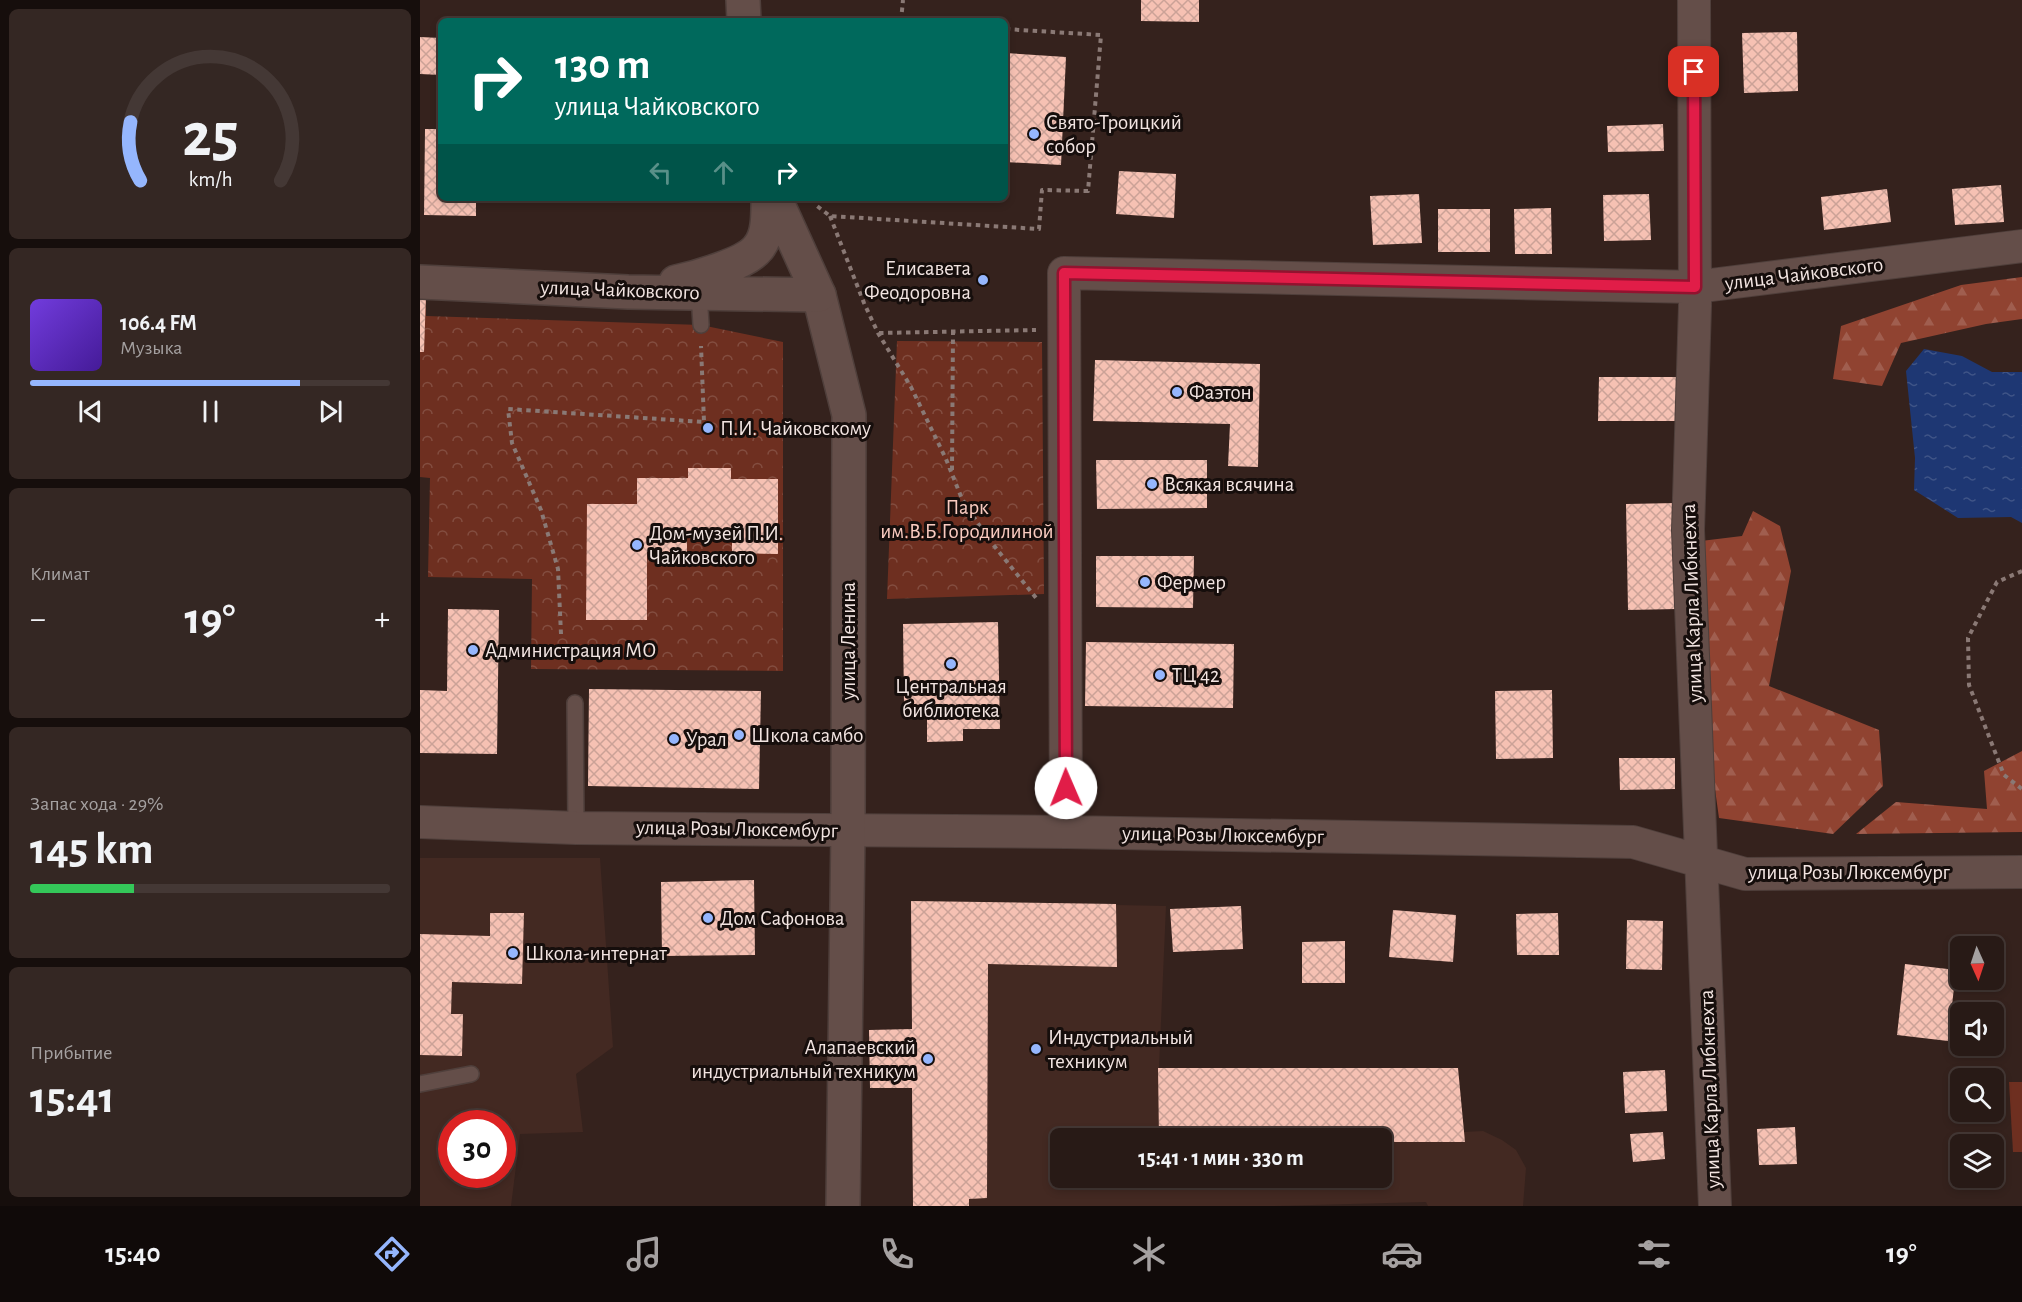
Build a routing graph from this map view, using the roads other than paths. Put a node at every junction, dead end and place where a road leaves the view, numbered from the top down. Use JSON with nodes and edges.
{"nodes":[{"id":1,"x":743,"y":0,"type":"edge"},
{"id":2,"x":1694,"y":0,"type":"edge"},
{"id":3,"x":744,"y":18,"type":"edge"},
{"id":4,"x":768,"y":201,"type":"edge"},
{"id":5,"x":776,"y":201,"type":"edge"},
{"id":6,"x":2022,"y":246,"type":"edge"},
{"id":7,"x":420,"y":282,"type":"edge"},
{"id":8,"x":1695,"y":287,"type":"junction"},
{"id":9,"x":628,"y":292,"type":"junction"},
{"id":10,"x":819,"y":295,"type":"junction"},
{"id":11,"x":575,"y":703,"type":"dead end"},
{"id":12,"x":420,"y":822,"type":"edge"},
{"id":13,"x":576,"y":828,"type":"junction"},
{"id":14,"x":848,"y":830,"type":"junction"},
{"id":15,"x":1066,"y":832,"type":"junction"},
{"id":16,"x":1701,"y":860,"type":"junction"},
{"id":17,"x":2022,"y":872,"type":"edge"},
{"id":18,"x":471,"y":1074,"type":"dead end"},
{"id":19,"x":420,"y":1083,"type":"edge"},
{"id":20,"x":843,"y":1206,"type":"edge"},
{"id":21,"x":1715,"y":1206,"type":"edge"}],
"edges":[{"from":1,"to":3,"type":"street"},
{"from":2,"to":8,"type":"street","name":"улица Карла Либкнехта"},
{"from":4,"to":9,"type":"street"},
{"from":5,"to":10,"type":"street","name":"улица Ленина"},
{"from":6,"to":8,"type":"street","name":"улица Чайковского"},
{"from":7,"to":9,"type":"street","name":"улица Чайковского"},
{"from":8,"to":15,"type":"street","name":"улица Чайковского"},
{"from":8,"to":16,"type":"street","name":"улица Карла Либкнехта"},
{"from":9,"to":10,"type":"street","name":"улица Чайковского"},
{"from":10,"to":14,"type":"street","name":"улица Ленина"},
{"from":11,"to":13,"type":"lane"},
{"from":12,"to":13,"type":"street","name":"улица Розы Люксембург"},
{"from":13,"to":14,"type":"street","name":"улица Розы Люксембург"},
{"from":14,"to":15,"type":"street","name":"улица Розы Люксембург"},
{"from":14,"to":20,"type":"street","name":"улица Ленина"},
{"from":15,"to":16,"type":"street","name":"улица Розы Люксембург"},
{"from":16,"to":17,"type":"street","name":"улица Розы Люксембург"},
{"from":16,"to":21,"type":"street","name":"улица Карла Либкнехта"},
{"from":18,"to":19,"type":"lane"}]}
